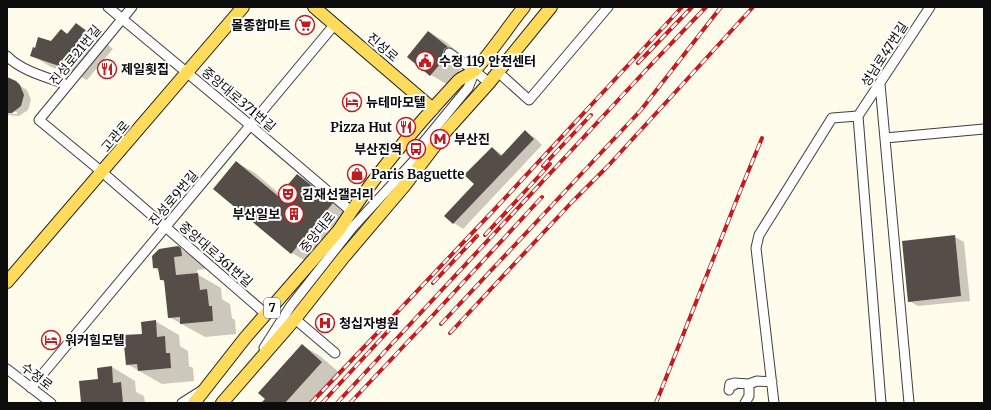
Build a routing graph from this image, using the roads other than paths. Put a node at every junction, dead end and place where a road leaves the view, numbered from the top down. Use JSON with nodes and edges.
{"nodes":[{"id":1,"x":108,"y":7,"type":"edge"},
{"id":2,"x":132,"y":7,"type":"edge"},
{"id":3,"x":243,"y":7,"type":"edge"},
{"id":4,"x":314,"y":7,"type":"edge"},
{"id":5,"x":551,"y":7,"type":"edge"},
{"id":6,"x":608,"y":7,"type":"edge"},
{"id":7,"x":930,"y":7,"type":"edge"},
{"id":8,"x":521,"y":8,"type":"edge"},
{"id":9,"x":122,"y":19,"type":"junction"},
{"id":10,"x":335,"y":24,"type":"junction"},
{"id":11,"x":449,"y":53,"type":"dead end"},
{"id":12,"x":7,"y":56,"type":"edge"},
{"id":13,"x":475,"y":71,"type":"junction"},
{"id":14,"x":187,"y":72,"type":"junction"},
{"id":15,"x":498,"y":72,"type":"junction"},
{"id":16,"x":489,"y":83,"type":"junction"},
{"id":17,"x":880,"y":84,"type":"junction"},
{"id":18,"x":68,"y":85,"type":"junction"},
{"id":19,"x":433,"y":109,"type":"junction"},
{"id":20,"x":858,"y":116,"type":"junction"},
{"id":21,"x":39,"y":120,"type":"joint"},
{"id":22,"x":250,"y":125,"type":"junction"},
{"id":23,"x":984,"y":129,"type":"edge"},
{"id":24,"x":446,"y":131,"type":"junction"},
{"id":25,"x":885,"y":138,"type":"junction"},
{"id":26,"x":102,"y":172,"type":"junction"},
{"id":27,"x":351,"y":212,"type":"junction"},
{"id":28,"x":165,"y":227,"type":"junction"},
{"id":29,"x":339,"y":230,"type":"junction"},
{"id":30,"x":7,"y":282,"type":"edge"},
{"id":31,"x":266,"y":314,"type":"junction"},
{"id":32,"x":295,"y":319,"type":"junction"},
{"id":33,"x":335,"y":353,"type":"dead end"},
{"id":34,"x":7,"y":369,"type":"edge"},
{"id":35,"x":251,"y":369,"type":"junction"},
{"id":36,"x":772,"y":382,"type":"junction"},
{"id":37,"x":749,"y":384,"type":"junction"},
{"id":38,"x":207,"y":387,"type":"junction"},
{"id":39,"x":31,"y":388,"type":"junction"},
{"id":40,"x":729,"y":390,"type":"dead end"},
{"id":41,"x":51,"y":403,"type":"edge"},
{"id":42,"x":182,"y":403,"type":"edge"},
{"id":43,"x":194,"y":403,"type":"edge"},
{"id":44,"x":222,"y":403,"type":"edge"},
{"id":45,"x":745,"y":403,"type":"edge"},
{"id":46,"x":774,"y":403,"type":"edge"},
{"id":47,"x":881,"y":403,"type":"edge"},
{"id":48,"x":909,"y":403,"type":"edge"}],
"edges":[{"from":1,"to":9,"type":"street","name":"중앙대로371번길"},
{"from":2,"to":9,"type":"street","name":"진성로21번길"},
{"from":3,"to":14,"type":"main road","name":"고관로"},
{"from":4,"to":10,"type":"main road","name":"진성로"},
{"from":5,"to":15,"type":"main road","number":"7"},
{"from":6,"to":15,"type":"street"},
{"from":7,"to":17,"type":"street","name":"성남로47번길"},
{"from":8,"to":13,"type":"main road","name":"중앙대로","number":"7"},
{"from":9,"to":14,"type":"street","name":"중앙대로371번길"},
{"from":9,"to":18,"type":"street","name":"진성로21번길"},
{"from":10,"to":19,"type":"main road","name":"진성로"},
{"from":10,"to":22,"type":"street","name":"진성로9번길"},
{"from":11,"to":13,"type":"street"},
{"from":12,"to":18,"type":"street"},
{"from":13,"to":16,"type":"street"},
{"from":13,"to":19,"type":"main road","name":"중앙대로","number":"7"},
{"from":13,"to":29,"type":"street"},
{"from":14,"to":22,"type":"street","name":"중앙대로371번길"},
{"from":14,"to":26,"type":"main road","name":"고관로"},
{"from":15,"to":16,"type":"main road","number":"7"},
{"from":16,"to":24,"type":"main road","number":"7"},
{"from":17,"to":20,"type":"street","name":"성남로47번길"},
{"from":17,"to":25,"type":"street"},
{"from":18,"to":21,"type":"street","name":"진성로21번길"},
{"from":19,"to":27,"type":"main road","name":"중앙대로","number":"7"},
{"from":20,"to":36,"type":"street"},
{"from":20,"to":47,"type":"street"},
{"from":21,"to":26,"type":"street","name":"중앙대로361번길"},
{"from":22,"to":27,"type":"street","name":"중앙대로371번길"},
{"from":22,"to":28,"type":"street","name":"진성로9번길"},
{"from":23,"to":25,"type":"street"},
{"from":24,"to":32,"type":"main road","number":"7"},
{"from":24,"to":35,"type":"street"},
{"from":25,"to":48,"type":"street"},
{"from":26,"to":28,"type":"street","name":"중앙대로361번길"},
{"from":26,"to":30,"type":"main road","name":"고관로"},
{"from":27,"to":29,"type":"main road","name":"중앙대로","number":"7"},
{"from":28,"to":31,"type":"street","name":"중앙대로361번길"},
{"from":28,"to":39,"type":"street","name":"진성로9번길"},
{"from":29,"to":31,"type":"main road","name":"중앙대로","number":"7"},
{"from":31,"to":38,"type":"main road","name":"중앙대로","number":"7"},
{"from":32,"to":33,"type":"street"},
{"from":32,"to":35,"type":"main road","number":"7"},
{"from":34,"to":39,"type":"street","name":"수정로"},
{"from":35,"to":44,"type":"main road","number":"7"},
{"from":36,"to":37,"type":"street"},
{"from":36,"to":46,"type":"street"},
{"from":37,"to":40,"type":"street"},
{"from":37,"to":45,"type":"street"},
{"from":38,"to":42,"type":"street"},
{"from":38,"to":43,"type":"main road","name":"중앙대로","number":"7"},
{"from":39,"to":41,"type":"street","name":"수정로"}]}
